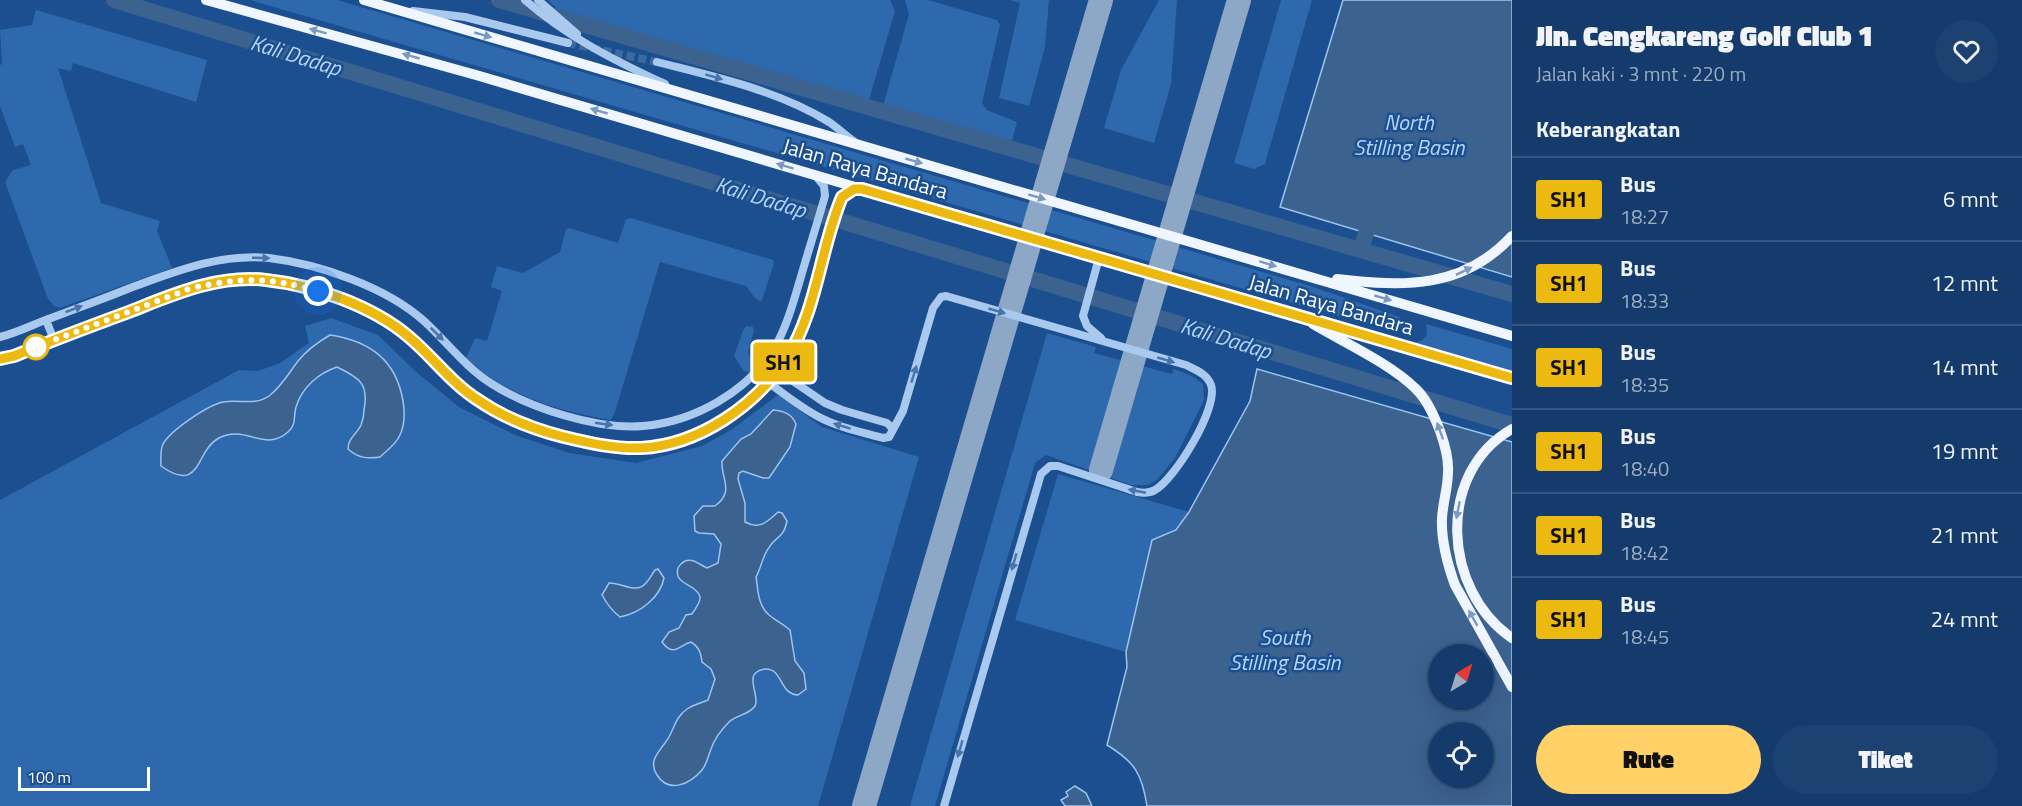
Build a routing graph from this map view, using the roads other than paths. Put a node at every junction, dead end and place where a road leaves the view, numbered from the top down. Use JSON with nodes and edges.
{"nodes":[{"id":1,"x":206,"y":0,"type":"edge"},
{"id":2,"x":364,"y":0,"type":"edge"},
{"id":3,"x":525,"y":0,"type":"edge"},
{"id":4,"x":538,"y":0,"type":"edge"},
{"id":5,"x":386,"y":7,"type":"junction"},
{"id":6,"x":568,"y":43,"type":"tunnel mouth"},
{"id":7,"x":607,"y":55,"type":"junction"},
{"id":8,"x":657,"y":62,"type":"tunnel mouth"},
{"id":9,"x":692,"y":97,"type":"junction"},
{"id":10,"x":858,"y":145,"type":"junction"},
{"id":11,"x":814,"y":175,"type":"junction"},
{"id":12,"x":862,"y":189,"type":"junction"},
{"id":13,"x":1512,"y":236,"type":"edge"},
{"id":14,"x":1099,"y":258,"type":"junction"},
{"id":15,"x":1307,"y":276,"type":"junction"},
{"id":16,"x":1297,"y":315,"type":"junction"},
{"id":17,"x":46,"y":320,"type":"junction"},
{"id":18,"x":1512,"y":336,"type":"edge"},
{"id":19,"x":0,"y":337,"type":"edge"},
{"id":20,"x":54,"y":340,"type":"junction"},
{"id":21,"x":1110,"y":344,"type":"junction"},
{"id":22,"x":0,"y":358,"type":"edge"},
{"id":23,"x":765,"y":362,"type":"junction"},
{"id":24,"x":777,"y":371,"type":"junction"},
{"id":25,"x":756,"y":373,"type":"junction"},
{"id":26,"x":1512,"y":378,"type":"edge"},
{"id":27,"x":768,"y":382,"type":"junction"},
{"id":28,"x":892,"y":428,"type":"junction"},
{"id":29,"x":1512,"y":429,"type":"edge"},
{"id":30,"x":1512,"y":638,"type":"edge"},
{"id":31,"x":1512,"y":687,"type":"edge"},
{"id":32,"x":944,"y":806,"type":"edge"}],
"edges":[{"from":11,"to":1,"type":"main road","name":"Jalan Raya Bandara","one_way":true},
{"from":2,"to":5,"type":"main road","name":"Jalan Raya Bandara"},
{"from":3,"to":7,"type":"street"},
{"from":4,"to":7,"type":"street"},
{"from":5,"to":6,"type":"street"},
{"from":5,"to":9,"type":"main road","name":"Jalan Raya Bandara","one_way":true},
{"from":7,"to":9,"type":"street"},
{"from":8,"to":10,"type":"street","one_way":true},
{"from":9,"to":10,"type":"main road","name":"Jalan Raya Bandara"},
{"from":10,"to":15,"type":"main road","name":"Jalan Raya Bandara","one_way":true},
{"from":11,"to":12,"type":"main road","name":"Jalan Raya Bandara"},
{"from":11,"to":23,"type":"street"},
{"from":12,"to":14,"type":"main road","name":"Jalan Raya Bandara"},
{"from":12,"to":24,"type":"street"},
{"from":15,"to":13,"type":"main road","one_way":true},
{"from":14,"to":16,"type":"main road","name":"Jalan Raya Bandara"},
{"from":14,"to":21,"type":"street"},
{"from":15,"to":18,"type":"main road","name":"Jalan Raya Bandara","one_way":true},
{"from":16,"to":26,"type":"main road","name":"Jalan Raya Bandara"},
{"from":31,"to":16,"type":"main road","one_way":true},
{"from":17,"to":19,"type":"street"},
{"from":17,"to":20,"type":"street"},
{"from":17,"to":25,"type":"street","one_way":true},
{"from":20,"to":22,"type":"street"},
{"from":20,"to":27,"type":"street"},
{"from":28,"to":21,"type":"street","one_way":true},
{"from":21,"to":32,"type":"street","one_way":true},
{"from":23,"to":24,"type":"street"},
{"from":23,"to":25,"type":"street"},
{"from":24,"to":27,"type":"street"},
{"from":24,"to":28,"type":"street"},
{"from":25,"to":27,"type":"street"},
{"from":28,"to":27,"type":"street","one_way":true},
{"from":29,"to":30,"type":"main road","one_way":true}]}
